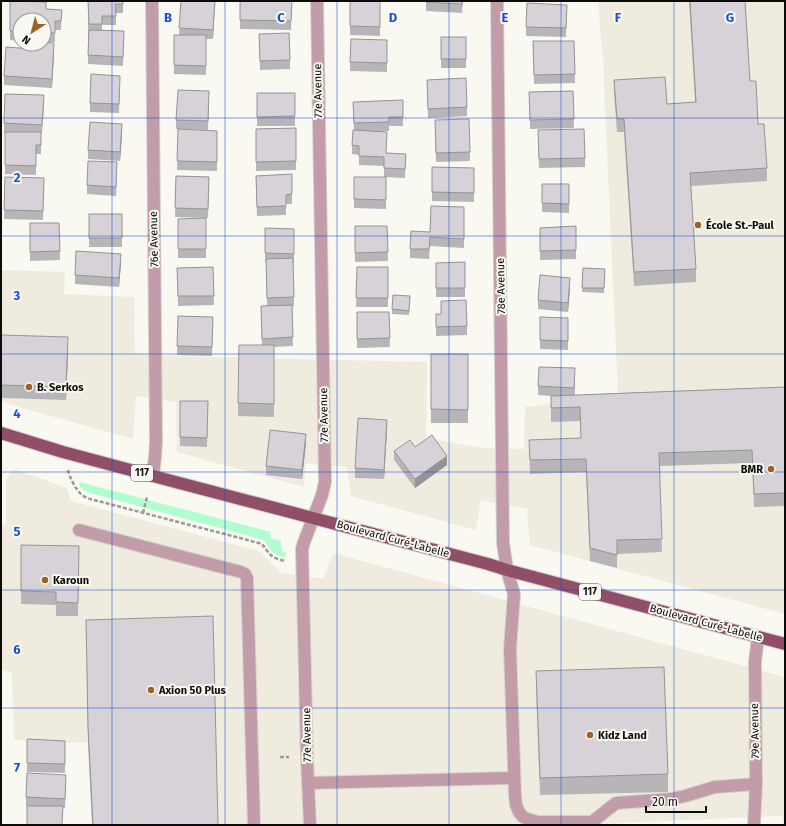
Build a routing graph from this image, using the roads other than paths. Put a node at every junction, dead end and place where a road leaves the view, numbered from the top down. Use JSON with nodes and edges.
{"nodes":[{"id":1,"x":152,"y":1,"type":"edge"},
{"id":2,"x":317,"y":1,"type":"edge"},
{"id":3,"x":497,"y":1,"type":"edge"},
{"id":4,"x":1,"y":433,"type":"edge"},
{"id":5,"x":152,"y":476,"type":"junction"},
{"id":6,"x":313,"y":518,"type":"junction"},
{"id":7,"x":79,"y":530,"type":"dead end"},
{"id":8,"x":508,"y":570,"type":"junction"},
{"id":9,"x":758,"y":636,"type":"junction"},
{"id":10,"x":785,"y":644,"type":"edge"},
{"id":11,"x":514,"y":778,"type":"junction"},
{"id":12,"x":308,"y":783,"type":"junction"},
{"id":13,"x":756,"y":784,"type":"junction"},
{"id":14,"x":592,"y":823,"type":"edge"},
{"id":15,"x":254,"y":825,"type":"edge"},
{"id":16,"x":310,"y":825,"type":"edge"},
{"id":17,"x":754,"y":825,"type":"edge"}],
"edges":[{"from":1,"to":5,"type":"street","name":"76e Avenue"},
{"from":2,"to":6,"type":"street","name":"77e Avenue"},
{"from":3,"to":8,"type":"street","name":"78e Avenue"},
{"from":4,"to":5,"type":"main road","name":"Boulevard Curé-Labelle","number":"117"},
{"from":5,"to":6,"type":"main road","name":"Boulevard Curé-Labelle","number":"117"},
{"from":6,"to":8,"type":"main road","name":"Boulevard Curé-Labelle","number":"117"},
{"from":6,"to":12,"type":"street","name":"77e Avenue"},
{"from":7,"to":15,"type":"street"},
{"from":8,"to":9,"type":"main road","name":"Boulevard Curé-Labelle","number":"117"},
{"from":8,"to":11,"type":"street","name":"78e Avenue"},
{"from":9,"to":10,"type":"main road","name":"Boulevard Curé-Labelle","number":"117"},
{"from":9,"to":13,"type":"street","name":"79e Avenue"},
{"from":11,"to":12,"type":"street"},
{"from":11,"to":14,"type":"street","name":"78e Avenue"},
{"from":12,"to":16,"type":"street","name":"77e Avenue"},
{"from":13,"to":14,"type":"street"},
{"from":13,"to":17,"type":"street","name":"79e Avenue"}]}
